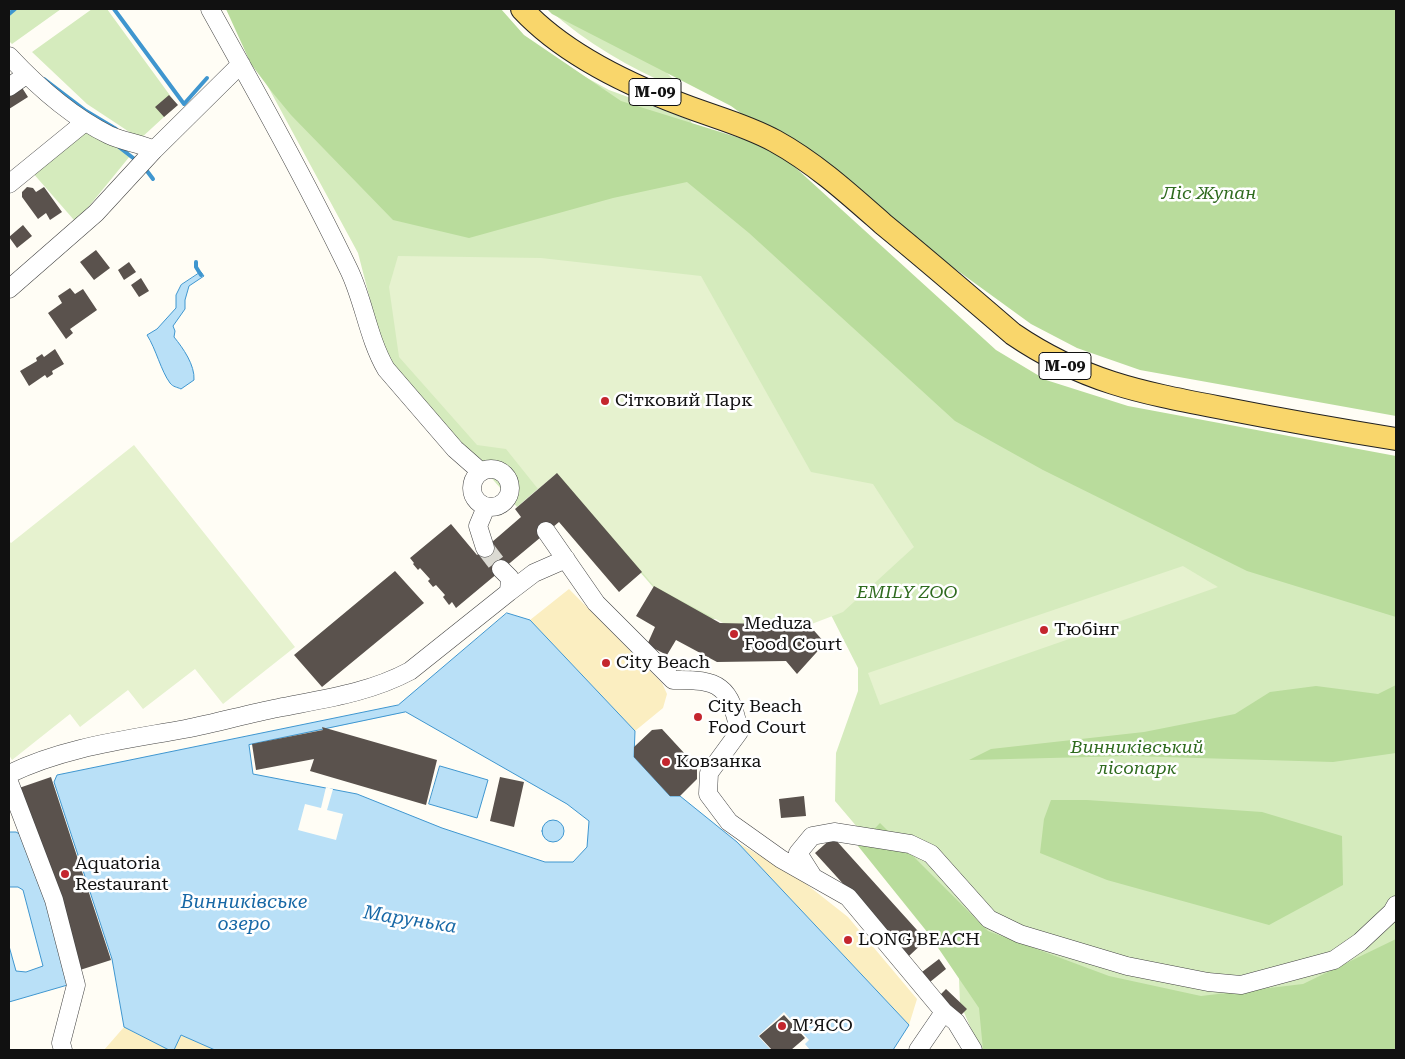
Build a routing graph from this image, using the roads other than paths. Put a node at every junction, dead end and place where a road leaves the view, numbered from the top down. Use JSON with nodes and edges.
{"nodes":[{"id":1,"x":210,"y":9,"type":"edge"},
{"id":2,"x":522,"y":9,"type":"edge"},
{"id":3,"x":9,"y":56,"type":"edge"},
{"id":4,"x":240,"y":64,"type":"junction"},
{"id":5,"x":26,"y":75,"type":"junction"},
{"id":6,"x":9,"y":87,"type":"edge"},
{"id":7,"x":85,"y":122,"type":"junction"},
{"id":8,"x":154,"y":150,"type":"junction"},
{"id":9,"x":9,"y":184,"type":"edge"},
{"id":10,"x":9,"y":289,"type":"edge"},
{"id":11,"x":1396,"y":439,"type":"edge"},
{"id":12,"x":480,"y":472,"type":"junction"},
{"id":13,"x":486,"y":506,"type":"junction"},
{"id":14,"x":546,"y":531,"type":"dead end"},
{"id":15,"x":484,"y":548,"type":"tunnel mouth"},
{"id":16,"x":566,"y":560,"type":"junction"},
{"id":17,"x":502,"y":569,"type":"tunnel mouth"},
{"id":18,"x":509,"y":592,"type":"junction"},
{"id":19,"x":9,"y":774,"type":"edge"},
{"id":20,"x":9,"y":782,"type":"edge"},
{"id":21,"x":813,"y":877,"type":"junction"},
{"id":22,"x":1396,"y":905,"type":"edge"},
{"id":23,"x":950,"y":1017,"type":"junction"},
{"id":24,"x":63,"y":1050,"type":"edge"},
{"id":25,"x":918,"y":1050,"type":"edge"},
{"id":26,"x":973,"y":1050,"type":"edge"}],
"edges":[{"from":1,"to":4,"type":"street"},
{"from":2,"to":11,"type":"main road","number":"М-09"},
{"from":3,"to":5,"type":"street"},
{"from":4,"to":8,"type":"street"},
{"from":4,"to":12,"type":"street"},
{"from":5,"to":6,"type":"street"},
{"from":5,"to":7,"type":"street"},
{"from":7,"to":8,"type":"street"},
{"from":7,"to":9,"type":"street"},
{"from":8,"to":10,"type":"street"},
{"from":12,"to":13,"type":"street"},
{"from":12,"to":13,"type":"street"},
{"from":13,"to":15,"type":"street"},
{"from":14,"to":16,"type":"street"},
{"from":16,"to":18,"type":"street"},
{"from":16,"to":21,"type":"street"},
{"from":17,"to":18,"type":"street"},
{"from":18,"to":19,"type":"street"},
{"from":20,"to":24,"type":"street"},
{"from":21,"to":22,"type":"street"},
{"from":21,"to":23,"type":"street"},
{"from":23,"to":25,"type":"street"},
{"from":23,"to":26,"type":"street"}]}
